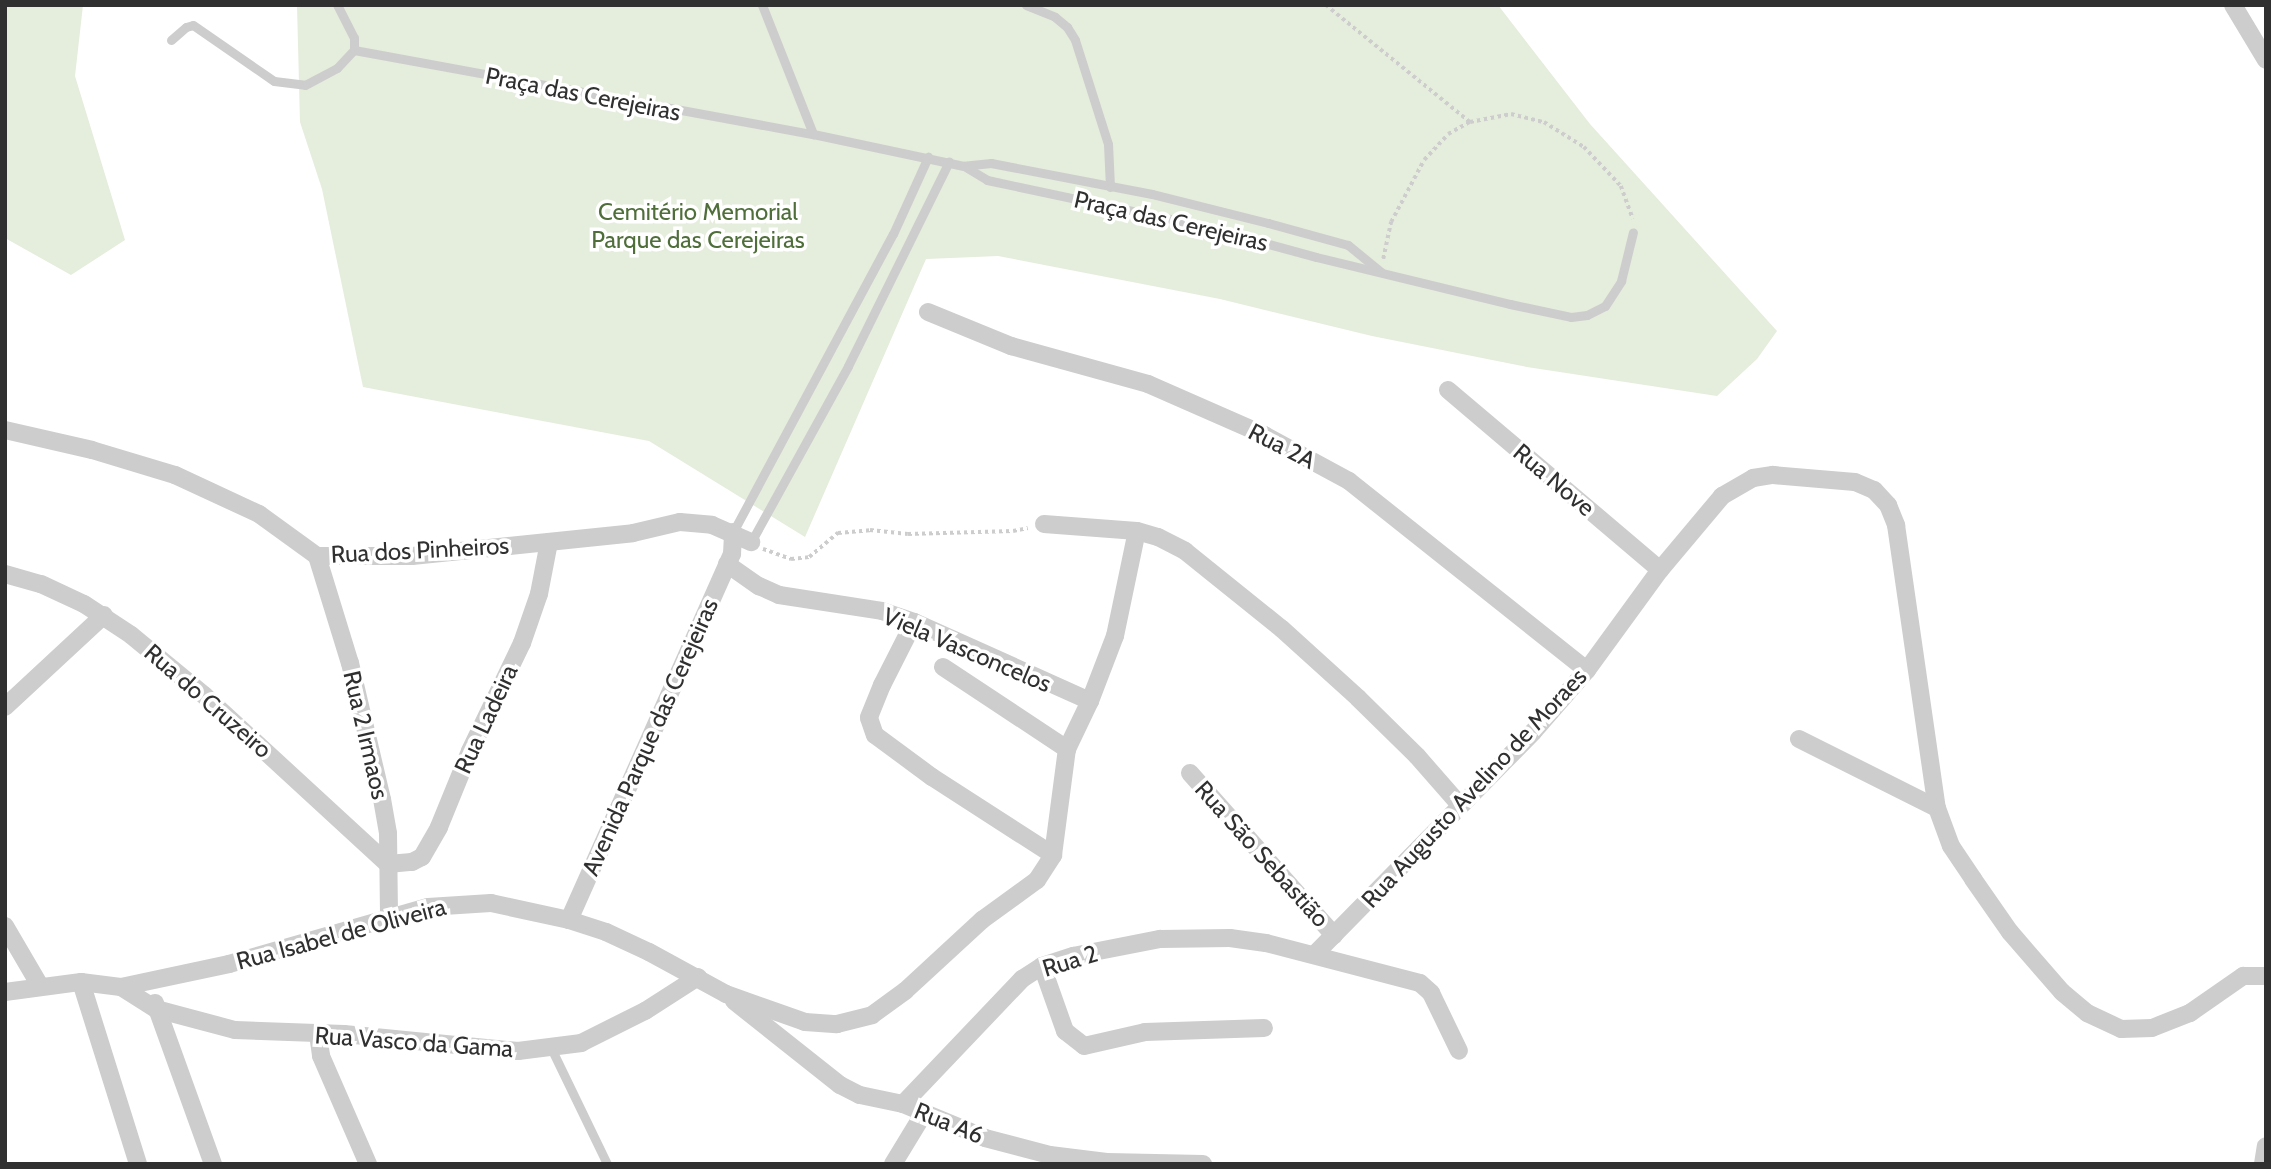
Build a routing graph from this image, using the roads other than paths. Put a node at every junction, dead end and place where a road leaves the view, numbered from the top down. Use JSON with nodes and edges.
{"nodes":[{"id":1,"x":337,"y":5,"type":"edge"},
{"id":2,"x":762,"y":5,"type":"edge"},
{"id":3,"x":1026,"y":5,"type":"edge"},
{"id":4,"x":2234,"y":5,"type":"edge"},
{"id":5,"x":171,"y":40,"type":"dead end"},
{"id":6,"x":354,"y":50,"type":"junction"},
{"id":7,"x":2266,"y":60,"type":"edge"},
{"id":8,"x":813,"y":134,"type":"junction"},
{"id":9,"x":928,"y":157,"type":"junction"},
{"id":10,"x":949,"y":162,"type":"junction"},
{"id":11,"x":964,"y":166,"type":"junction"},
{"id":12,"x":1110,"y":187,"type":"junction"},
{"id":13,"x":1633,"y":232,"type":"road end"},
{"id":14,"x":1381,"y":272,"type":"junction"},
{"id":15,"x":928,"y":312,"type":"dead end"},
{"id":16,"x":1448,"y":390,"type":"dead end"},
{"id":17,"x":5,"y":430,"type":"edge"},
{"id":18,"x":1044,"y":524,"type":"road end"},
{"id":19,"x":1137,"y":531,"type":"junction"},
{"id":20,"x":733,"y":532,"type":"junction"},
{"id":21,"x":549,"y":542,"type":"junction"},
{"id":22,"x":751,"y":542,"type":"junction"},
{"id":23,"x":317,"y":556,"type":"junction"},
{"id":24,"x":729,"y":559,"type":"junction"},
{"id":25,"x":1660,"y":570,"type":"junction"},
{"id":26,"x":5,"y":574,"type":"edge"},
{"id":27,"x":104,"y":615,"type":"junction"},
{"id":28,"x":914,"y":622,"type":"junction"},
{"id":29,"x":943,"y":667,"type":"dead end"},
{"id":30,"x":1587,"y":670,"type":"junction"},
{"id":31,"x":1090,"y":701,"type":"junction"},
{"id":32,"x":5,"y":707,"type":"edge"},
{"id":33,"x":1799,"y":739,"type":"dead end"},
{"id":34,"x":1068,"y":749,"type":"junction"},
{"id":35,"x":1190,"y":773,"type":"dead end"},
{"id":36,"x":1459,"y":804,"type":"junction"},
{"id":37,"x":1937,"y":808,"type":"junction"},
{"id":38,"x":1053,"y":855,"type":"junction"},
{"id":39,"x":388,"y":864,"type":"junction"},
{"id":40,"x":389,"y":919,"type":"junction"},
{"id":41,"x":569,"y":920,"type":"junction"},
{"id":42,"x":5,"y":926,"type":"edge"},
{"id":43,"x":1335,"y":935,"type":"junction"},
{"id":44,"x":1316,"y":953,"type":"junction"},
{"id":45,"x":1042,"y":967,"type":"junction"},
{"id":46,"x":2266,"y":976,"type":"edge"},
{"id":47,"x":698,"y":977,"type":"junction"},
{"id":48,"x":151,"y":981,"type":"junction"},
{"id":49,"x":81,"y":982,"type":"junction"},
{"id":50,"x":40,"y":986,"type":"junction"},
{"id":51,"x":121,"y":987,"type":"junction"},
{"id":52,"x":5,"y":992,"type":"edge"},
{"id":53,"x":726,"y":994,"type":"junction"},
{"id":54,"x":156,"y":1009,"type":"junction"},
{"id":55,"x":1264,"y":1028,"type":"dead end"},
{"id":56,"x":317,"y":1034,"type":"junction"},
{"id":57,"x":551,"y":1048,"type":"junction"},
{"id":58,"x":1459,"y":1051,"type":"dead end"},
{"id":59,"x":903,"y":1104,"type":"junction"},
{"id":60,"x":924,"y":1113,"type":"junction"},
{"id":61,"x":2266,"y":1146,"type":"edge"},
{"id":62,"x":1048,"y":1159,"type":"edge"},
{"id":63,"x":1203,"y":1163,"type":"edge"},
{"id":64,"x":138,"y":1164,"type":"edge"},
{"id":65,"x":213,"y":1164,"type":"edge"},
{"id":66,"x":368,"y":1164,"type":"edge"},
{"id":67,"x":607,"y":1164,"type":"edge"},
{"id":68,"x":893,"y":1164,"type":"edge"},
{"id":69,"x":2263,"y":1164,"type":"edge"}],
"edges":[{"from":1,"to":6,"type":"lane"},
{"from":2,"to":8,"type":"lane"},
{"from":3,"to":12,"type":"lane","name":"Praça das Cerejeiras"},
{"from":4,"to":7,"type":"street"},
{"from":5,"to":6,"type":"lane"},
{"from":6,"to":8,"type":"lane","name":"Praça das Cerejeiras"},
{"from":8,"to":9,"type":"lane","name":"Praça das Cerejeiras"},
{"from":9,"to":10,"type":"lane","name":"Praça das Cerejeiras"},
{"from":9,"to":20,"type":"lane"},
{"from":10,"to":11,"type":"lane","name":"Praça das Cerejeiras"},
{"from":10,"to":22,"type":"lane"},
{"from":11,"to":12,"type":"lane","name":"Praça das Cerejeiras"},
{"from":11,"to":14,"type":"lane","name":"Praça das Cerejeiras"},
{"from":12,"to":14,"type":"lane","name":"Praça das Cerejeiras"},
{"from":13,"to":14,"type":"lane","name":"Praça das Cerejeiras"},
{"from":15,"to":30,"type":"street","name":"Rua 2A"},
{"from":16,"to":25,"type":"street","name":"Rua Nove"},
{"from":17,"to":23,"type":"street","name":"Rua dos Pinheiros"},
{"from":18,"to":19,"type":"street"},
{"from":19,"to":31,"type":"street","name":"Rua Isabel de Oliveira"},
{"from":19,"to":36,"type":"street"},
{"from":20,"to":21,"type":"street","name":"Rua dos Pinheiros"},
{"from":20,"to":22,"type":"street","name":"Rua dos Pinheiros"},
{"from":20,"to":24,"type":"street","name":"Avenida Parque das Cerejeiras"},
{"from":21,"to":23,"type":"street","name":"Rua dos Pinheiros"},
{"from":21,"to":39,"type":"street","name":"Rua Ladeira"},
{"from":22,"to":24,"type":"street"},
{"from":23,"to":39,"type":"street","name":"Rua 2 Irmaos"},
{"from":24,"to":28,"type":"street","name":"Viela Vasconcelos"},
{"from":24,"to":41,"type":"street","name":"Avenida Parque das Cerejeiras"},
{"from":25,"to":30,"type":"street","name":"Rua Augusto Avelino de Moraes"},
{"from":25,"to":37,"type":"street","name":"Rua Augusto Avelino de Moraes"},
{"from":26,"to":27,"type":"street","name":"Rua do Cruzeiro"},
{"from":27,"to":32,"type":"street"},
{"from":27,"to":39,"type":"street","name":"Rua do Cruzeiro"},
{"from":28,"to":31,"type":"street","name":"Viela Vasconcelos"},
{"from":28,"to":38,"type":"street"},
{"from":29,"to":34,"type":"street"},
{"from":30,"to":36,"type":"street","name":"Rua Augusto Avelino de Moraes"},
{"from":31,"to":34,"type":"street","name":"Rua Isabel de Oliveira"},
{"from":33,"to":37,"type":"street"},
{"from":34,"to":38,"type":"street","name":"Rua Isabel de Oliveira"},
{"from":35,"to":43,"type":"street","name":"Rua São Sebastião"},
{"from":36,"to":43,"type":"street","name":"Rua Augusto Avelino de Moraes"},
{"from":37,"to":46,"type":"street"},
{"from":38,"to":53,"type":"street","name":"Rua Isabel de Oliveira"},
{"from":39,"to":40,"type":"street","name":"Rua 2 Irmaos"},
{"from":40,"to":41,"type":"street","name":"Rua Isabel de Oliveira"},
{"from":40,"to":48,"type":"street","name":"Rua Isabel de Oliveira"},
{"from":41,"to":47,"type":"street","name":"Rua Isabel de Oliveira"},
{"from":42,"to":50,"type":"street"},
{"from":43,"to":44,"type":"street","name":"Rua Augusto Avelino de Moraes"},
{"from":44,"to":45,"type":"street","name":"Rua 2"},
{"from":44,"to":58,"type":"street","name":"Rua 2"},
{"from":45,"to":55,"type":"street"},
{"from":45,"to":59,"type":"street","name":"Rua 2"},
{"from":47,"to":53,"type":"street","name":"Rua Isabel de Oliveira"},
{"from":47,"to":57,"type":"street","name":"Rua Vasco da Gama"},
{"from":48,"to":51,"type":"street","name":"Rua Isabel de Oliveira"},
{"from":48,"to":54,"type":"street"},
{"from":49,"to":50,"type":"street","name":"Rua Isabel de Oliveira"},
{"from":49,"to":51,"type":"street","name":"Rua Isabel de Oliveira"},
{"from":49,"to":64,"type":"street"},
{"from":50,"to":52,"type":"street","name":"Rua Isabel de Oliveira"},
{"from":51,"to":54,"type":"street","name":"Rua Vasco da Gama"},
{"from":53,"to":59,"type":"street"},
{"from":54,"to":56,"type":"street","name":"Rua Vasco da Gama"},
{"from":54,"to":65,"type":"street"},
{"from":56,"to":57,"type":"street","name":"Rua Vasco da Gama"},
{"from":56,"to":66,"type":"street"},
{"from":57,"to":67,"type":"lane"},
{"from":59,"to":60,"type":"street","name":"Rua A6"},
{"from":60,"to":62,"type":"street","name":"Rua A6"},
{"from":60,"to":68,"type":"street"},
{"from":61,"to":69,"type":"street"},
{"from":62,"to":63,"type":"street","name":"Rua A6"}]}
